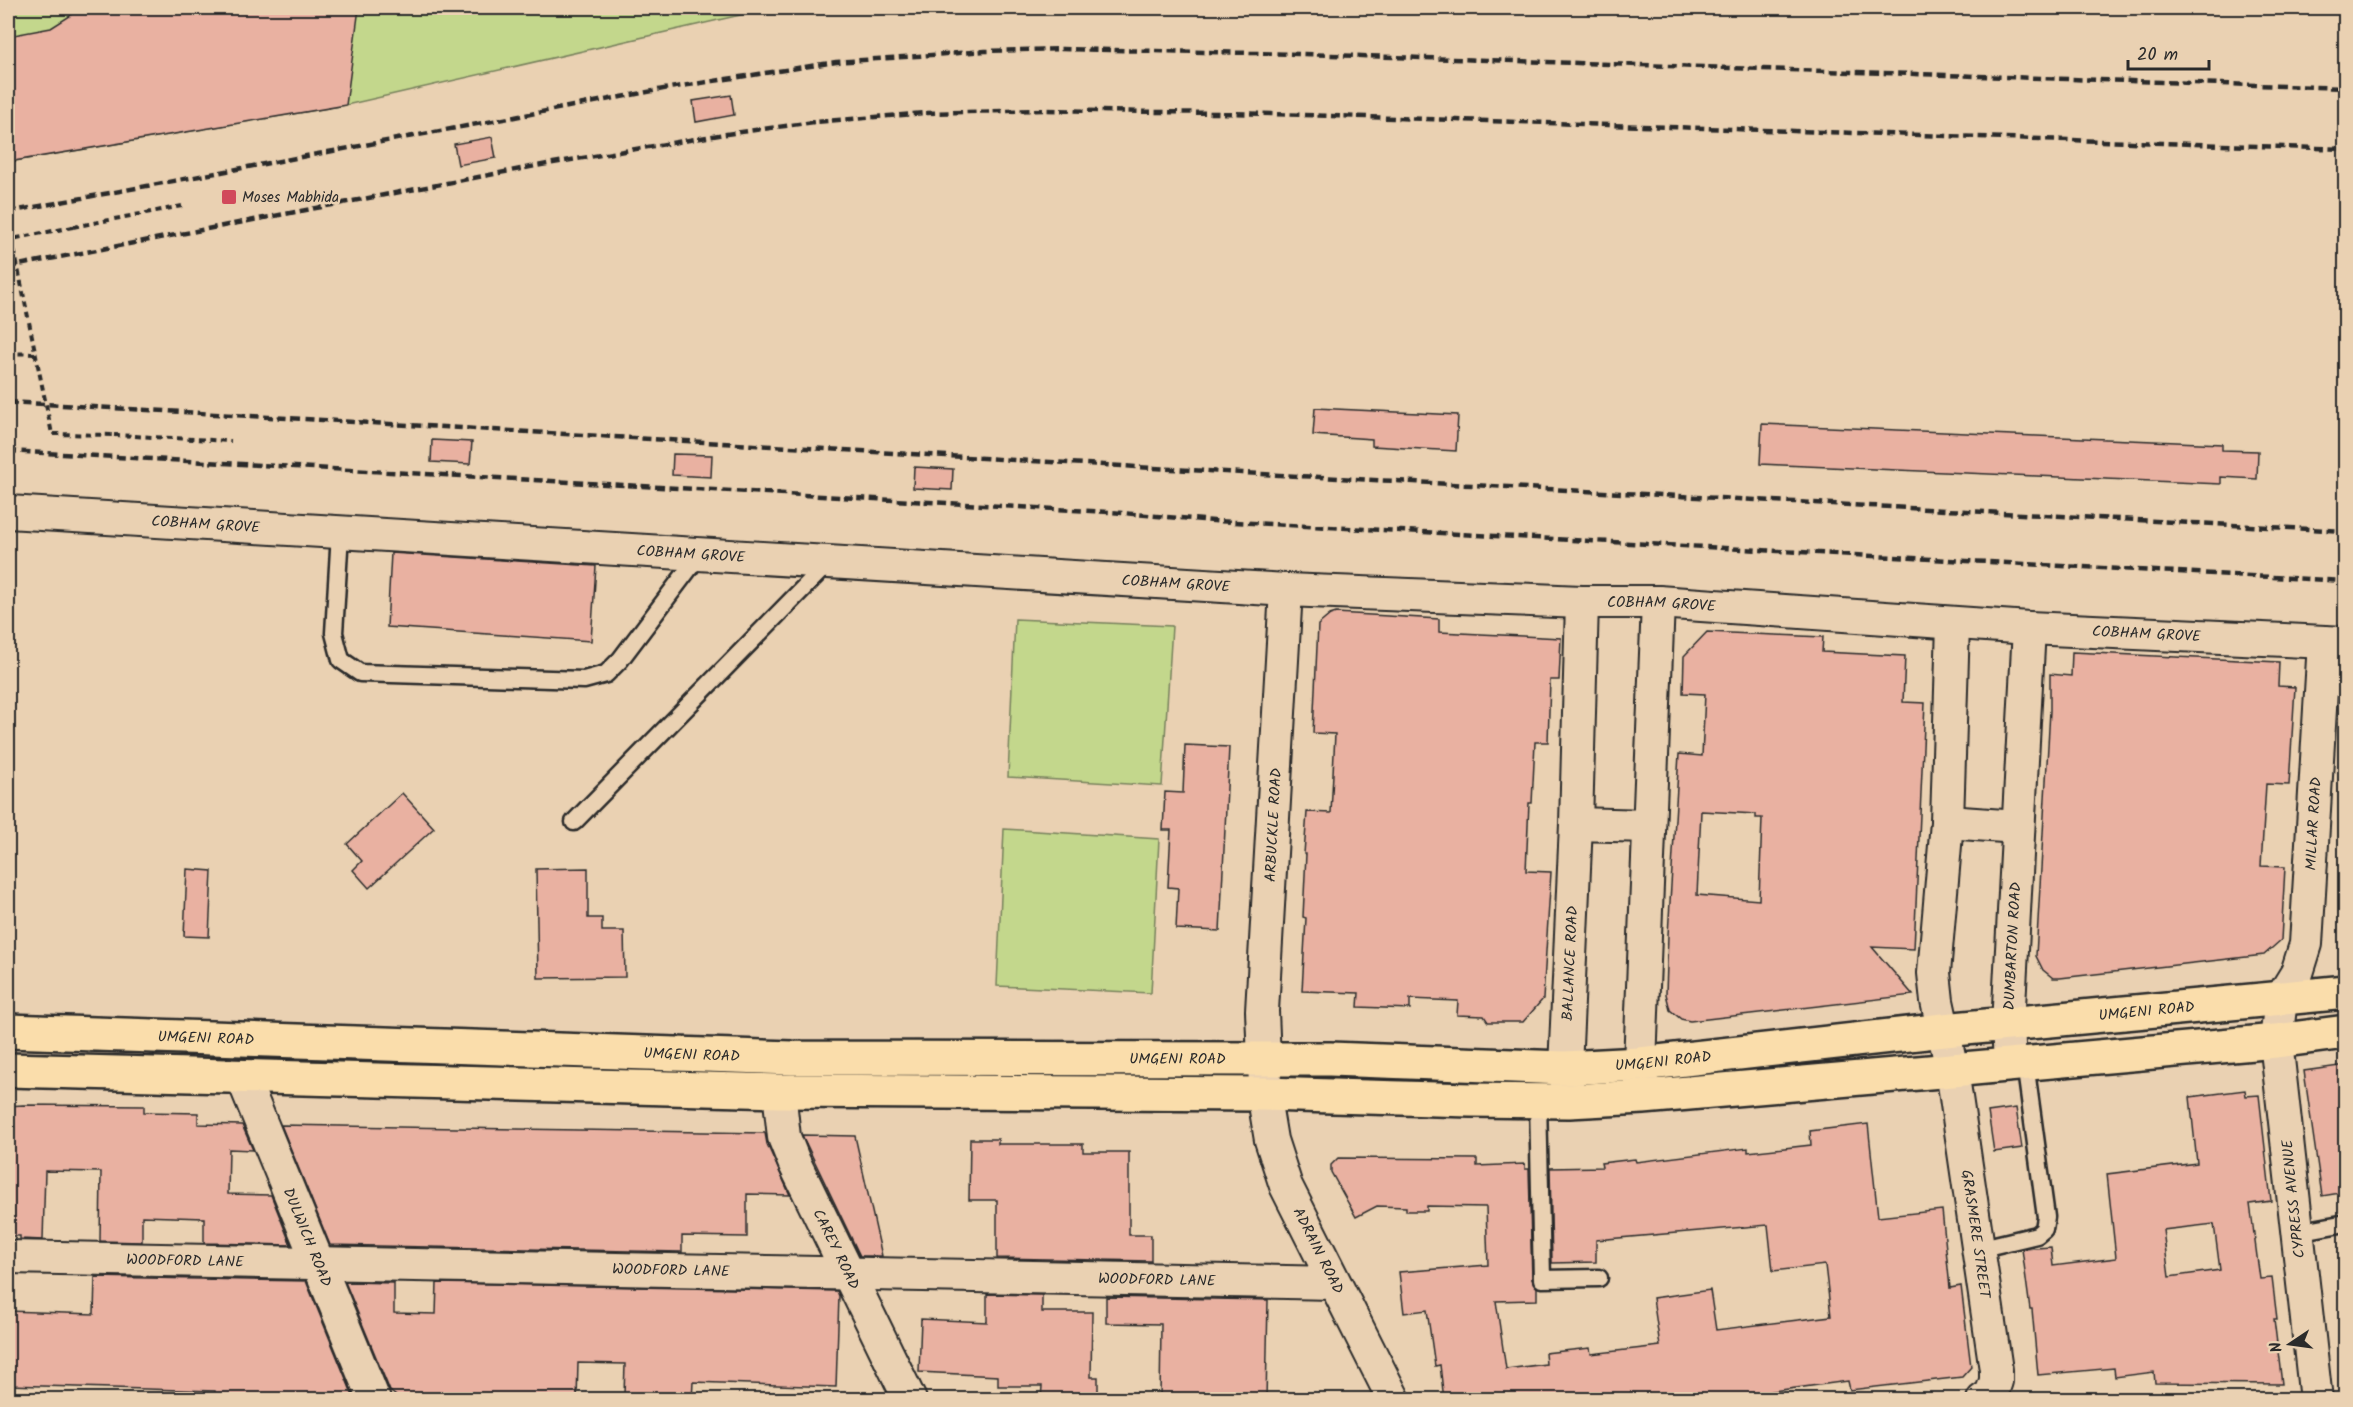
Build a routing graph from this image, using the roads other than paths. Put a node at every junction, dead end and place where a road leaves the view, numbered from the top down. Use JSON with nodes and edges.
{"nodes":[{"id":1,"x":8,"y":512,"type":"edge"},
{"id":2,"x":340,"y":533,"type":"junction"},
{"id":3,"x":700,"y":554,"type":"junction"},
{"id":4,"x":829,"y":562,"type":"junction"},
{"id":5,"x":1286,"y":590,"type":"junction"},
{"id":6,"x":1582,"y":602,"type":"junction"},
{"id":7,"x":1658,"y":602,"type":"junction"},
{"id":8,"x":1953,"y":624,"type":"junction"},
{"id":9,"x":2030,"y":628,"type":"junction"},
{"id":10,"x":2335,"y":643,"type":"edge"},
{"id":11,"x":574,"y":822,"type":"dead end"},
{"id":12,"x":1947,"y":822,"type":"junction"},
{"id":13,"x":1576,"y":824,"type":"junction"},
{"id":14,"x":1648,"y":826,"type":"junction"},
{"id":15,"x":2018,"y":827,"type":"junction"},
{"id":16,"x":2346,"y":992,"type":"edge"},
{"id":17,"x":2281,"y":999,"type":"junction"},
{"id":18,"x":2008,"y":1025,"type":"junction"},
{"id":19,"x":8,"y":1030,"type":"edge"},
{"id":20,"x":1944,"y":1030,"type":"junction"},
{"id":21,"x":2346,"y":1032,"type":"edge"},
{"id":22,"x":2276,"y":1041,"type":"junction"},
{"id":23,"x":1263,"y":1060,"type":"junction"},
{"id":24,"x":2017,"y":1064,"type":"junction"},
{"id":25,"x":1640,"y":1065,"type":"junction"},
{"id":26,"x":1565,"y":1068,"type":"junction"},
{"id":27,"x":8,"y":1070,"type":"edge"},
{"id":28,"x":1952,"y":1070,"type":"junction"},
{"id":29,"x":242,"y":1076,"type":"junction"},
{"id":30,"x":779,"y":1091,"type":"junction"},
{"id":31,"x":1264,"y":1094,"type":"junction"},
{"id":32,"x":1643,"y":1097,"type":"junction"},
{"id":33,"x":1553,"y":1101,"type":"junction"},
{"id":34,"x":2346,"y":1223,"type":"edge"},
{"id":35,"x":2297,"y":1232,"type":"junction"},
{"id":36,"x":1978,"y":1249,"type":"junction"},
{"id":37,"x":8,"y":1257,"type":"edge"},
{"id":38,"x":316,"y":1262,"type":"junction"},
{"id":39,"x":848,"y":1274,"type":"junction"},
{"id":40,"x":1599,"y":1278,"type":"dead end"},
{"id":41,"x":1334,"y":1283,"type":"junction"},
{"id":42,"x":1987,"y":1397,"type":"edge"},
{"id":43,"x":374,"y":1400,"type":"edge"},
{"id":44,"x":910,"y":1400,"type":"edge"},
{"id":45,"x":1394,"y":1400,"type":"edge"},
{"id":46,"x":2316,"y":1400,"type":"edge"}],
"edges":[{"from":1,"to":2,"type":"street","name":"COBHAM GROVE"},
{"from":2,"to":3,"type":"street","name":"COBHAM GROVE"},
{"from":2,"to":3,"type":"lane"},
{"from":3,"to":4,"type":"street","name":"COBHAM GROVE"},
{"from":4,"to":5,"type":"street","name":"COBHAM GROVE"},
{"from":4,"to":11,"type":"lane"},
{"from":5,"to":6,"type":"street","name":"COBHAM GROVE"},
{"from":5,"to":23,"type":"street","name":"ARBUCKLE ROAD"},
{"from":6,"to":7,"type":"street","name":"COBHAM GROVE"},
{"from":6,"to":13,"type":"street","name":"BALLANCE ROAD"},
{"from":7,"to":8,"type":"street","name":"COBHAM GROVE"},
{"from":7,"to":14,"type":"street"},
{"from":8,"to":9,"type":"street","name":"COBHAM GROVE"},
{"from":8,"to":12,"type":"street"},
{"from":9,"to":10,"type":"street","name":"COBHAM GROVE"},
{"from":9,"to":15,"type":"street","name":"DUMBARTON ROAD"},
{"from":10,"to":17,"type":"street","name":"MILLAR ROAD"},
{"from":12,"to":15,"type":"street"},
{"from":12,"to":20,"type":"street"},
{"from":13,"to":14,"type":"street"},
{"from":13,"to":26,"type":"street","name":"BALLANCE ROAD"},
{"from":14,"to":25,"type":"street"},
{"from":15,"to":18,"type":"street","name":"DUMBARTON ROAD"},
{"from":16,"to":17,"type":"main road","name":"UMGENI ROAD"},
{"from":17,"to":18,"type":"main road","name":"UMGENI ROAD"},
{"from":17,"to":22,"type":"street","name":"CYPRESS AVENUE"},
{"from":18,"to":20,"type":"main road","name":"UMGENI ROAD"},
{"from":18,"to":24,"type":"street","name":"DUMBARTON ROAD"},
{"from":19,"to":23,"type":"main road","name":"UMGENI ROAD"},
{"from":20,"to":25,"type":"main road","name":"UMGENI ROAD"},
{"from":20,"to":28,"type":"street","name":"GRASMERE STREET"},
{"from":21,"to":22,"type":"main road"},
{"from":22,"to":24,"type":"main road"},
{"from":22,"to":35,"type":"street","name":"CYPRESS AVENUE"},
{"from":23,"to":26,"type":"main road","name":"UMGENI ROAD"},
{"from":23,"to":31,"type":"street","name":"ARBUCKLE ROAD"},
{"from":24,"to":28,"type":"main road"},
{"from":24,"to":36,"type":"lane"},
{"from":25,"to":26,"type":"main road","name":"UMGENI ROAD"},
{"from":25,"to":32,"type":"street"},
{"from":26,"to":33,"type":"street","name":"BALLANCE ROAD"},
{"from":27,"to":29,"type":"main road"},
{"from":28,"to":32,"type":"main road"},
{"from":28,"to":36,"type":"street","name":"GRASMERE STREET"},
{"from":29,"to":30,"type":"main road"},
{"from":29,"to":38,"type":"street","name":"DULWICH ROAD"},
{"from":30,"to":31,"type":"main road"},
{"from":30,"to":39,"type":"street","name":"CAREY ROAD"},
{"from":31,"to":33,"type":"main road"},
{"from":31,"to":41,"type":"street","name":"ADRAIN ROAD"},
{"from":32,"to":33,"type":"main road"},
{"from":33,"to":40,"type":"lane"},
{"from":34,"to":35,"type":"lane"},
{"from":35,"to":46,"type":"street","name":"CYPRESS AVENUE"},
{"from":36,"to":42,"type":"street","name":"GRASMERE STREET"},
{"from":37,"to":38,"type":"street","name":"WOODFORD LANE"},
{"from":38,"to":39,"type":"street","name":"WOODFORD LANE"},
{"from":38,"to":43,"type":"street","name":"DULWICH ROAD"},
{"from":39,"to":41,"type":"street","name":"WOODFORD LANE"},
{"from":39,"to":44,"type":"street","name":"CAREY ROAD"},
{"from":41,"to":45,"type":"street","name":"ADRAIN ROAD"}]}
